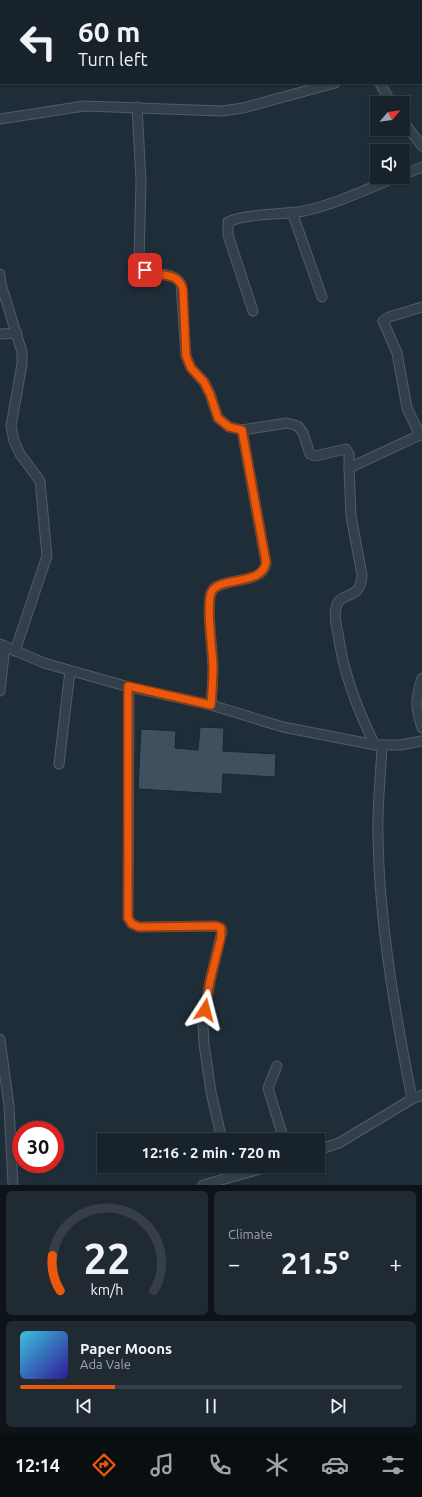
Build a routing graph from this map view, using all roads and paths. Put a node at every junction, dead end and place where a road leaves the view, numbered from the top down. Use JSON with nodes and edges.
{"nodes":[{"id":1,"x":331,"y":84,"type":"edge"},
{"id":2,"x":381,"y":84,"type":"edge"},
{"id":3,"x":387,"y":96,"type":"edge"},
{"id":4,"x":137,"y":107,"type":"junction"},
{"id":5,"x":0,"y":119,"type":"edge"},
{"id":6,"x":410,"y":130,"type":"edge"},
{"id":7,"x":422,"y":146,"type":"edge"},
{"id":8,"x":422,"y":167,"type":"edge"},
{"id":9,"x":410,"y":172,"type":"edge"},
{"id":10,"x":379,"y":184,"type":"edge"},
{"id":11,"x":292,"y":212,"type":"junction"},
{"id":12,"x":0,"y":274,"type":"edge"},
{"id":13,"x":322,"y":297,"type":"dead end"},
{"id":14,"x":422,"y":307,"type":"edge"},
{"id":15,"x":253,"y":311,"type":"dead end"},
{"id":16,"x":17,"y":333,"type":"junction"},
{"id":17,"x":0,"y":334,"type":"edge"},
{"id":18,"x":242,"y":430,"type":"junction"},
{"id":19,"x":421,"y":435,"type":"edge"},
{"id":20,"x":348,"y":468,"type":"junction"},
{"id":21,"x":3,"y":645,"type":"edge"},
{"id":22,"x":15,"y":651,"type":"junction"},
{"id":23,"x":70,"y":671,"type":"junction"},
{"id":24,"x":422,"y":678,"type":"edge"},
{"id":25,"x":128,"y":686,"type":"junction"},
{"id":26,"x":0,"y":691,"type":"edge"},
{"id":27,"x":211,"y":705,"type":"junction"},
{"id":28,"x":422,"y":728,"type":"edge"},
{"id":29,"x":422,"y":741,"type":"edge"},
{"id":30,"x":379,"y":745,"type":"junction"},
{"id":31,"x":59,"y":764,"type":"dead end"},
{"id":32,"x":0,"y":1039,"type":"edge"},
{"id":33,"x":277,"y":1066,"type":"dead end"},
{"id":34,"x":422,"y":1095,"type":"edge"},
{"id":35,"x":412,"y":1099,"type":"junction"},
{"id":36,"x":219,"y":1133,"type":"edge"},
{"id":37,"x":282,"y":1133,"type":"edge"},
{"id":38,"x":325,"y":1148,"type":"edge"},
{"id":39,"x":246,"y":1173,"type":"edge"},
{"id":40,"x":239,"y":1175,"type":"joint"},
{"id":41,"x":13,"y":1185,"type":"edge"},
{"id":42,"x":203,"y":1185,"type":"edge"}],
"edges":[{"from":1,"to":4,"type":"street"},
{"from":2,"to":3,"type":"street"},
{"from":4,"to":5,"type":"street"},
{"from":4,"to":18,"type":"street"},
{"from":6,"to":7,"type":"street"},
{"from":8,"to":9,"type":"street"},
{"from":10,"to":11,"type":"street"},
{"from":11,"to":13,"type":"street"},
{"from":11,"to":15,"type":"street"},
{"from":12,"to":16,"type":"street"},
{"from":14,"to":19,"type":"street"},
{"from":16,"to":17,"type":"street"},
{"from":16,"to":22,"type":"street"},
{"from":18,"to":20,"type":"street"},
{"from":18,"to":27,"type":"street"},
{"from":19,"to":20,"type":"street"},
{"from":20,"to":30,"type":"street"},
{"from":21,"to":22,"type":"street"},
{"from":21,"to":26,"type":"street"},
{"from":22,"to":23,"type":"street"},
{"from":23,"to":25,"type":"street"},
{"from":23,"to":31,"type":"street"},
{"from":24,"to":28,"type":"street"},
{"from":25,"to":27,"type":"street"},
{"from":25,"to":36,"type":"street"},
{"from":27,"to":30,"type":"street"},
{"from":29,"to":30,"type":"street"},
{"from":30,"to":35,"type":"street"},
{"from":32,"to":41,"type":"street"},
{"from":33,"to":37,"type":"street"},
{"from":34,"to":35,"type":"street"},
{"from":35,"to":38,"type":"street"},
{"from":39,"to":40,"type":"street"},
{"from":40,"to":42,"type":"street"}]}
